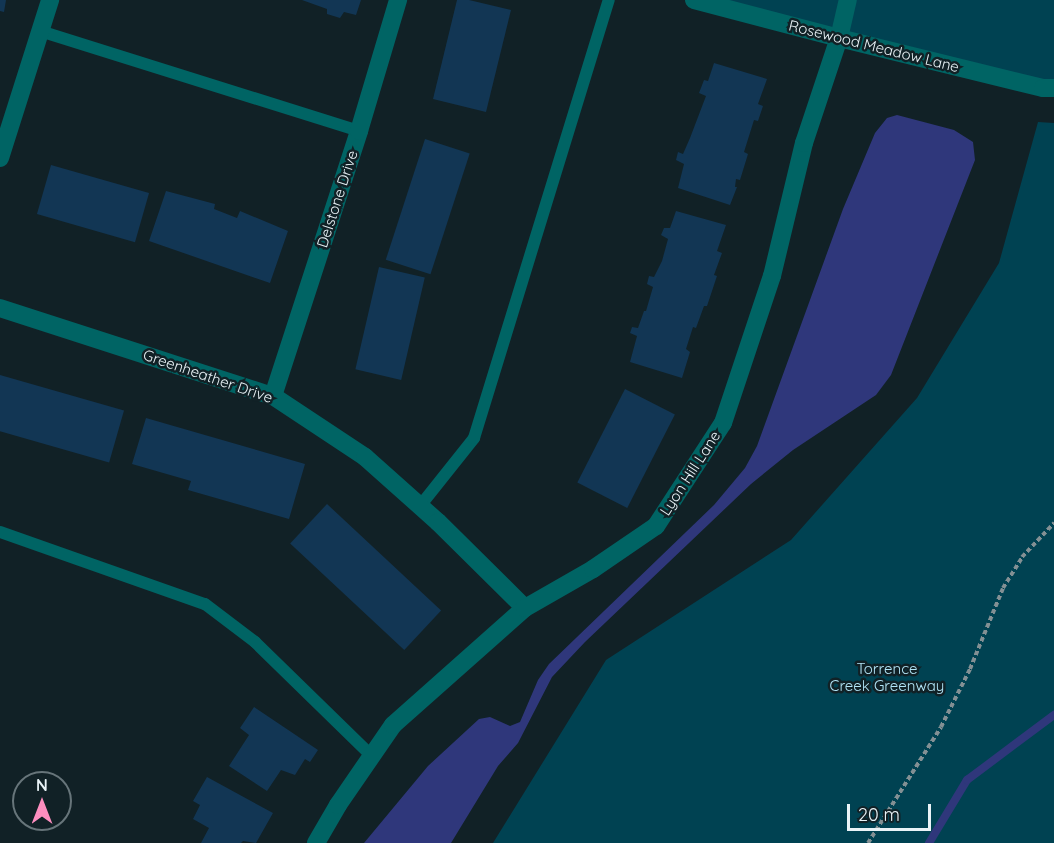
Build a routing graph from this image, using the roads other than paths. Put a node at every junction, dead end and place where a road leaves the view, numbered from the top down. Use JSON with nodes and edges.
{"nodes":[{"id":1,"x":50,"y":0,"type":"edge"},
{"id":2,"x":398,"y":0,"type":"edge"},
{"id":3,"x":609,"y":0,"type":"edge"},
{"id":4,"x":694,"y":0,"type":"edge"},
{"id":5,"x":849,"y":0,"type":"edge"},
{"id":6,"x":40,"y":31,"type":"junction"},
{"id":7,"x":839,"y":38,"type":"junction"},
{"id":8,"x":1054,"y":88,"type":"edge"},
{"id":9,"x":359,"y":130,"type":"junction"},
{"id":10,"x":0,"y":158,"type":"edge"},
{"id":11,"x":0,"y":308,"type":"edge"},
{"id":12,"x":273,"y":396,"type":"junction"},
{"id":13,"x":420,"y":506,"type":"junction"},
{"id":14,"x":0,"y":532,"type":"edge"},
{"id":15,"x":525,"y":608,"type":"junction"},
{"id":16,"x":372,"y":756,"type":"junction"},
{"id":17,"x":316,"y":843,"type":"edge"}],
"edges":[{"from":1,"to":6,"type":"street"},
{"from":2,"to":9,"type":"street","name":"Delstone Drive"},
{"from":3,"to":13,"type":"lane"},
{"from":4,"to":7,"type":"street","name":"Rosewood Meadow Lane"},
{"from":5,"to":7,"type":"street","name":"Lyon Hill Lane"},
{"from":6,"to":9,"type":"lane"},
{"from":6,"to":10,"type":"street"},
{"from":7,"to":8,"type":"street","name":"Rosewood Meadow Lane"},
{"from":7,"to":15,"type":"street","name":"Lyon Hill Lane"},
{"from":9,"to":12,"type":"street","name":"Delstone Drive"},
{"from":11,"to":12,"type":"street","name":"Greenheather Drive"},
{"from":12,"to":13,"type":"street","name":"Greenheather Drive"},
{"from":13,"to":15,"type":"street","name":"Greenheather Drive"},
{"from":14,"to":16,"type":"lane"},
{"from":15,"to":16,"type":"street","name":"Lyon Hill Lane"},
{"from":16,"to":17,"type":"street","name":"Lyon Hill Lane"}]}
